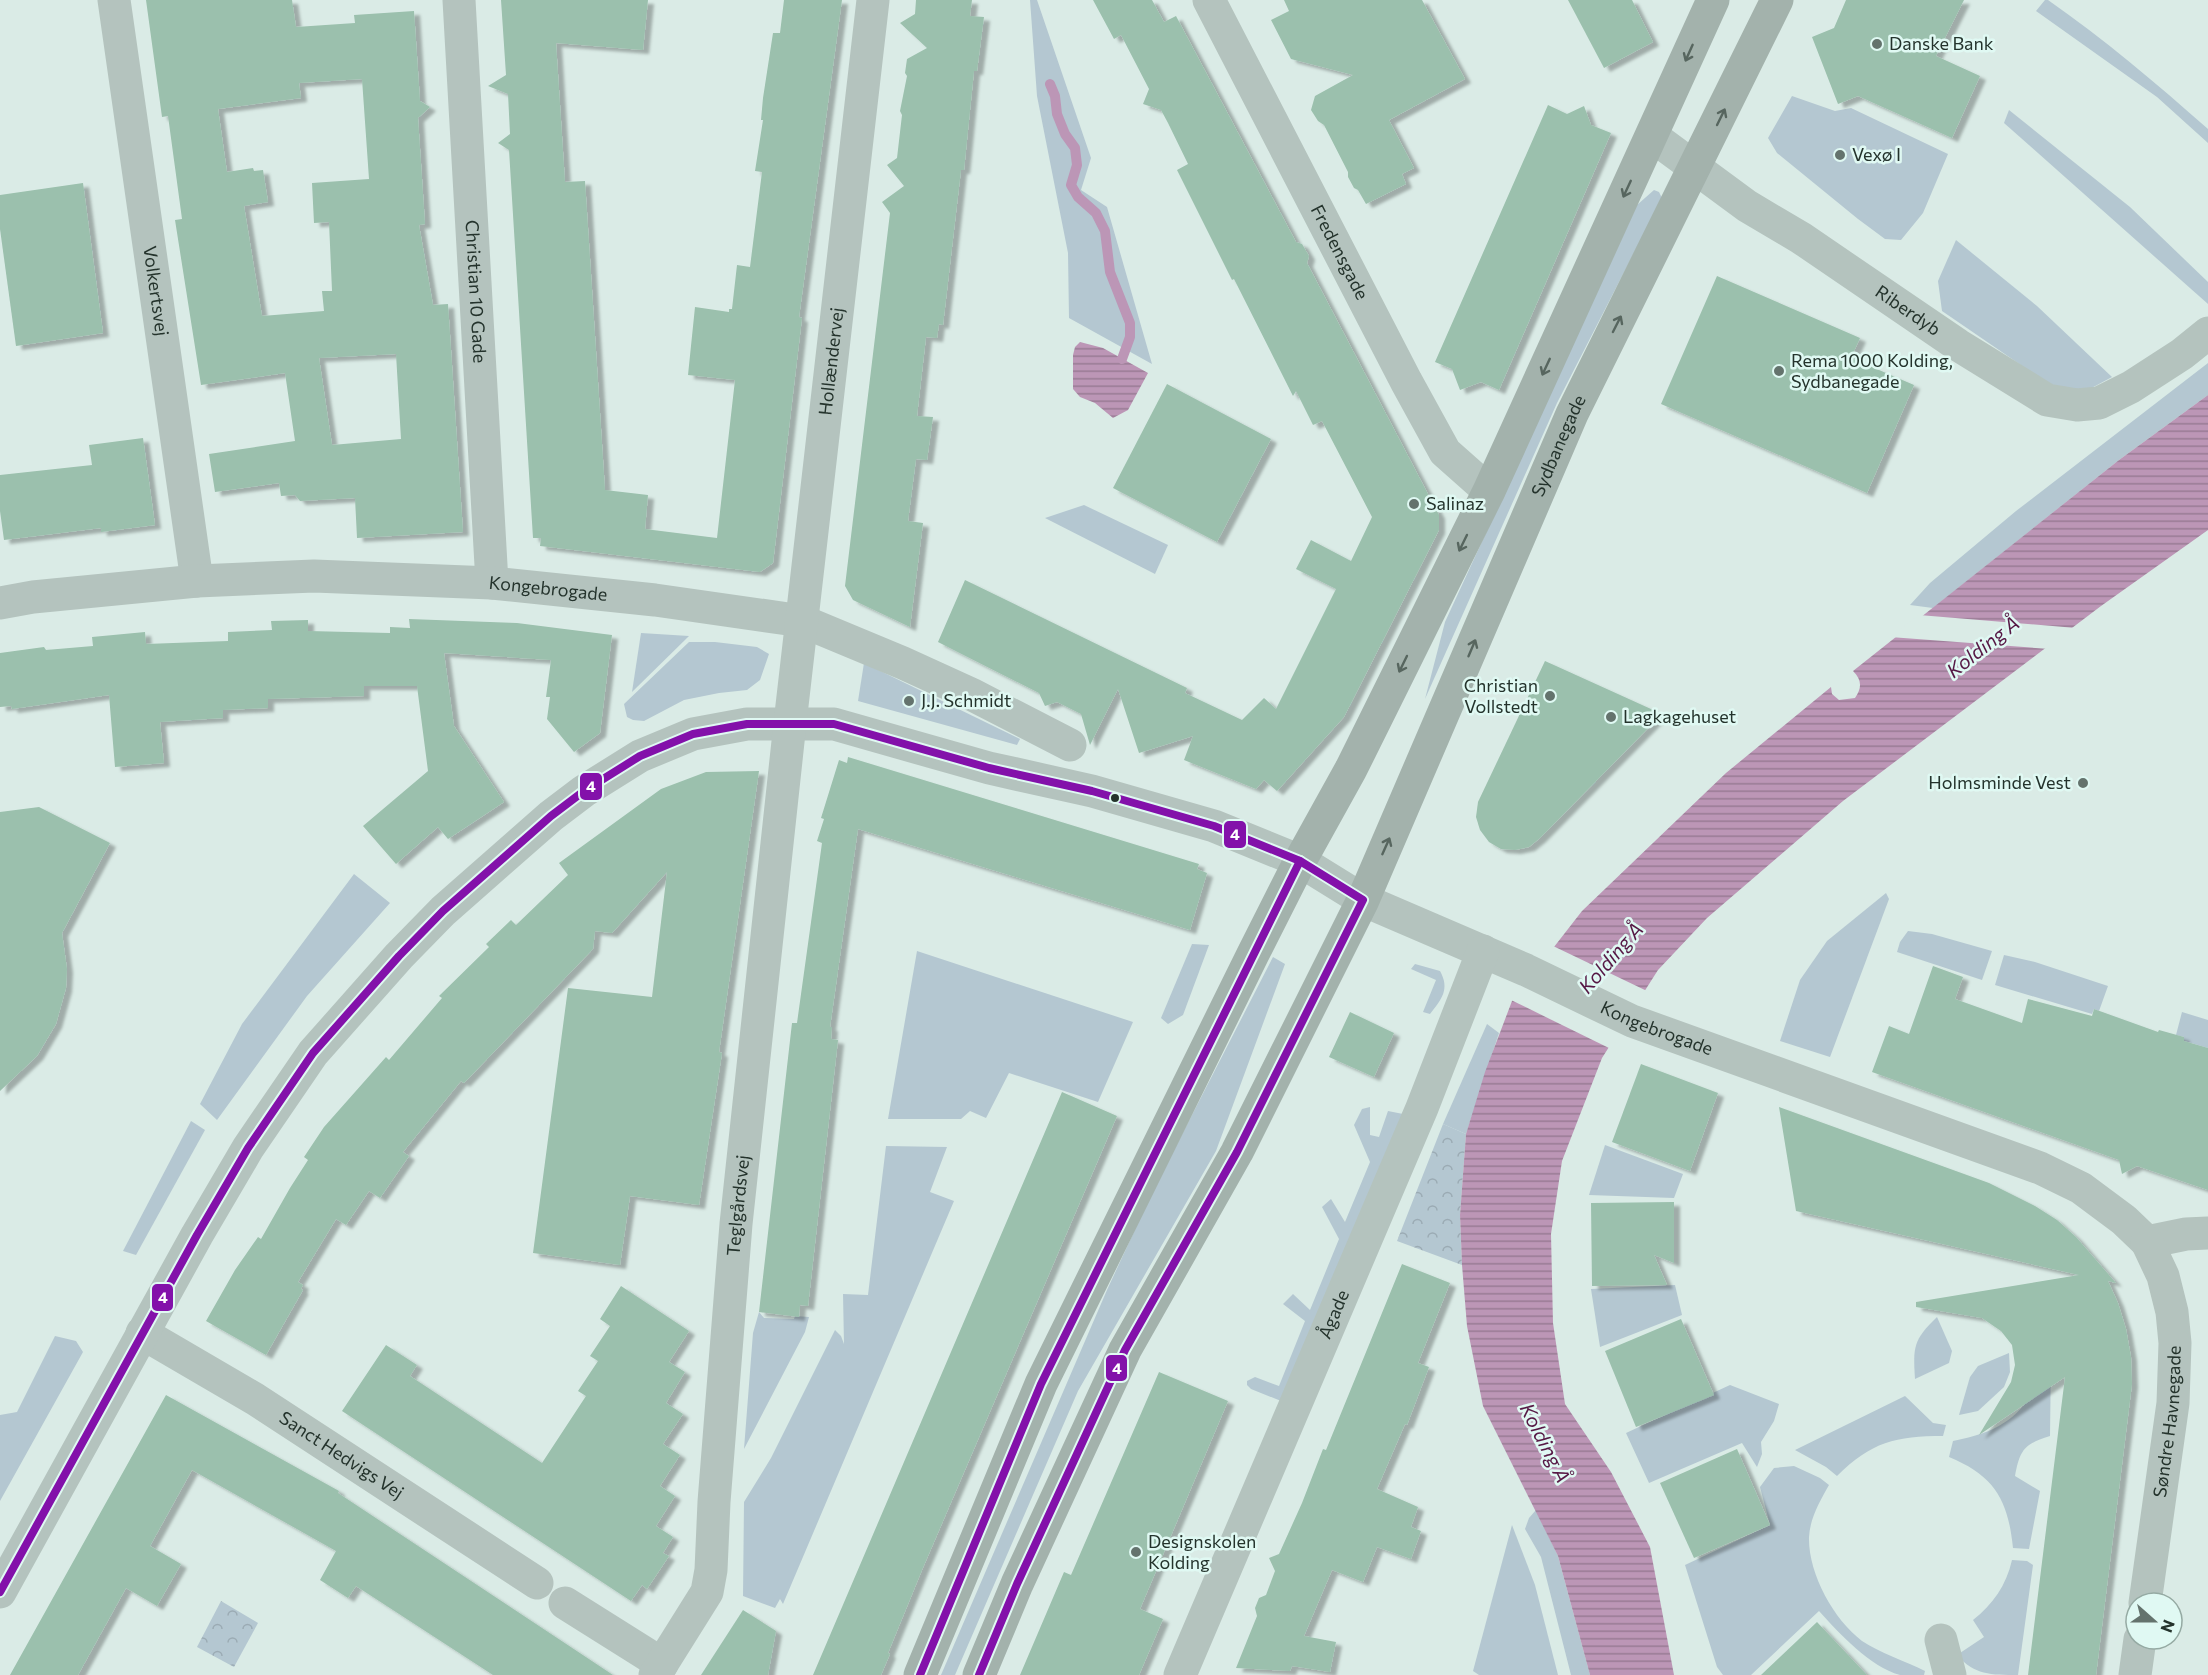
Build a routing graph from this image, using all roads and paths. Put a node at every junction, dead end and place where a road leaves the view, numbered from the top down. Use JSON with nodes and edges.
{"nodes":[{"id":1,"x":114,"y":0,"type":"edge"},
{"id":2,"x":459,"y":0,"type":"edge"},
{"id":3,"x":873,"y":0,"type":"edge"},
{"id":4,"x":1209,"y":0,"type":"edge"},
{"id":5,"x":1713,"y":0,"type":"edge"},
{"id":6,"x":1777,"y":0,"type":"edge"},
{"id":7,"x":1652,"y":136,"type":"junction"},
{"id":8,"x":1695,"y":169,"type":"junction"},
{"id":9,"x":2208,"y":333,"type":"edge"},
{"id":10,"x":1489,"y":491,"type":"junction"},
{"id":11,"x":197,"y":581,"type":"junction"},
{"id":12,"x":492,"y":583,"type":"junction"},
{"id":13,"x":0,"y":603,"type":"edge"},
{"id":14,"x":802,"y":621,"type":"junction"},
{"id":15,"x":790,"y":723,"type":"junction"},
{"id":16,"x":1071,"y":745,"type":"dead end"},
{"id":17,"x":1300,"y":861,"type":"junction"},
{"id":18,"x":1363,"y":900,"type":"junction"},
{"id":19,"x":1483,"y":951,"type":"junction"},
{"id":20,"x":2208,"y":1233,"type":"edge"},
{"id":21,"x":2147,"y":1242,"type":"junction"},
{"id":22,"x":142,"y":1333,"type":"junction"},
{"id":23,"x":537,"y":1583,"type":"dead end"},
{"id":24,"x":2147,"y":1591,"type":"edge"},
{"id":25,"x":0,"y":1592,"type":"edge"},
{"id":26,"x":565,"y":1604,"type":"dead end"},
{"id":27,"x":1941,"y":1640,"type":"dead end"},
{"id":28,"x":2138,"y":1651,"type":"edge"},
{"id":29,"x":658,"y":1670,"type":"edge"},
{"id":30,"x":920,"y":1675,"type":"edge"},
{"id":31,"x":979,"y":1675,"type":"edge"},
{"id":32,"x":1180,"y":1675,"type":"edge"},
{"id":33,"x":1950,"y":1675,"type":"edge"},
{"id":34,"x":2134,"y":1675,"type":"edge"}],
"edges":[{"from":1,"to":11,"type":"street","name":"Volkertsvej"},
{"from":2,"to":12,"type":"street","name":"Christian 10 Gade"},
{"from":3,"to":14,"type":"street","name":"Hollændervej"},
{"from":4,"to":10,"type":"street","name":"Fredensgade"},
{"from":5,"to":7,"type":"main road","one_way":true},
{"from":8,"to":6,"type":"main road","name":"Sydbanegade","one_way":true},
{"from":7,"to":8,"type":"street","name":"Riberdyb"},
{"from":7,"to":10,"type":"main road","one_way":true},
{"from":8,"to":9,"type":"street","name":"Riberdyb"},
{"from":18,"to":8,"type":"main road","name":"Sydbanegade","one_way":true},
{"from":10,"to":17,"type":"main road","one_way":true},
{"from":11,"to":12,"type":"street","name":"Kongebrogade"},
{"from":11,"to":13,"type":"street","name":"Kongebrogade"},
{"from":12,"to":14,"type":"street","name":"Kongebrogade"},
{"from":14,"to":15,"type":"street","name":"Hollændervej"},
{"from":14,"to":16,"type":"street","name":"Kongebrogade"},
{"from":15,"to":17,"type":"street","name":"Kongebrogade"},
{"from":15,"to":22,"type":"street","name":"Kongebrogade"},
{"from":15,"to":29,"type":"street","name":"Teglgårdsvej"},
{"from":17,"to":18,"type":"street","name":"Kongebrogade"},
{"from":17,"to":30,"type":"main road"},
{"from":18,"to":19,"type":"street","name":"Kongebrogade"},
{"from":18,"to":31,"type":"main road","name":"Sydbanegade"},
{"from":19,"to":21,"type":"street","name":"Kongebrogade"},
{"from":19,"to":32,"type":"street","name":"Ågade"},
{"from":20,"to":21,"type":"street"},
{"from":21,"to":24,"type":"street","name":"Søndre Havnegade"},
{"from":22,"to":23,"type":"street","name":"Sanct Hedvigs Vej"},
{"from":22,"to":25,"type":"street","name":"Kongebrogade"},
{"from":26,"to":29,"type":"street"},
{"from":27,"to":33,"type":"street"},
{"from":28,"to":34,"type":"street"}]}
